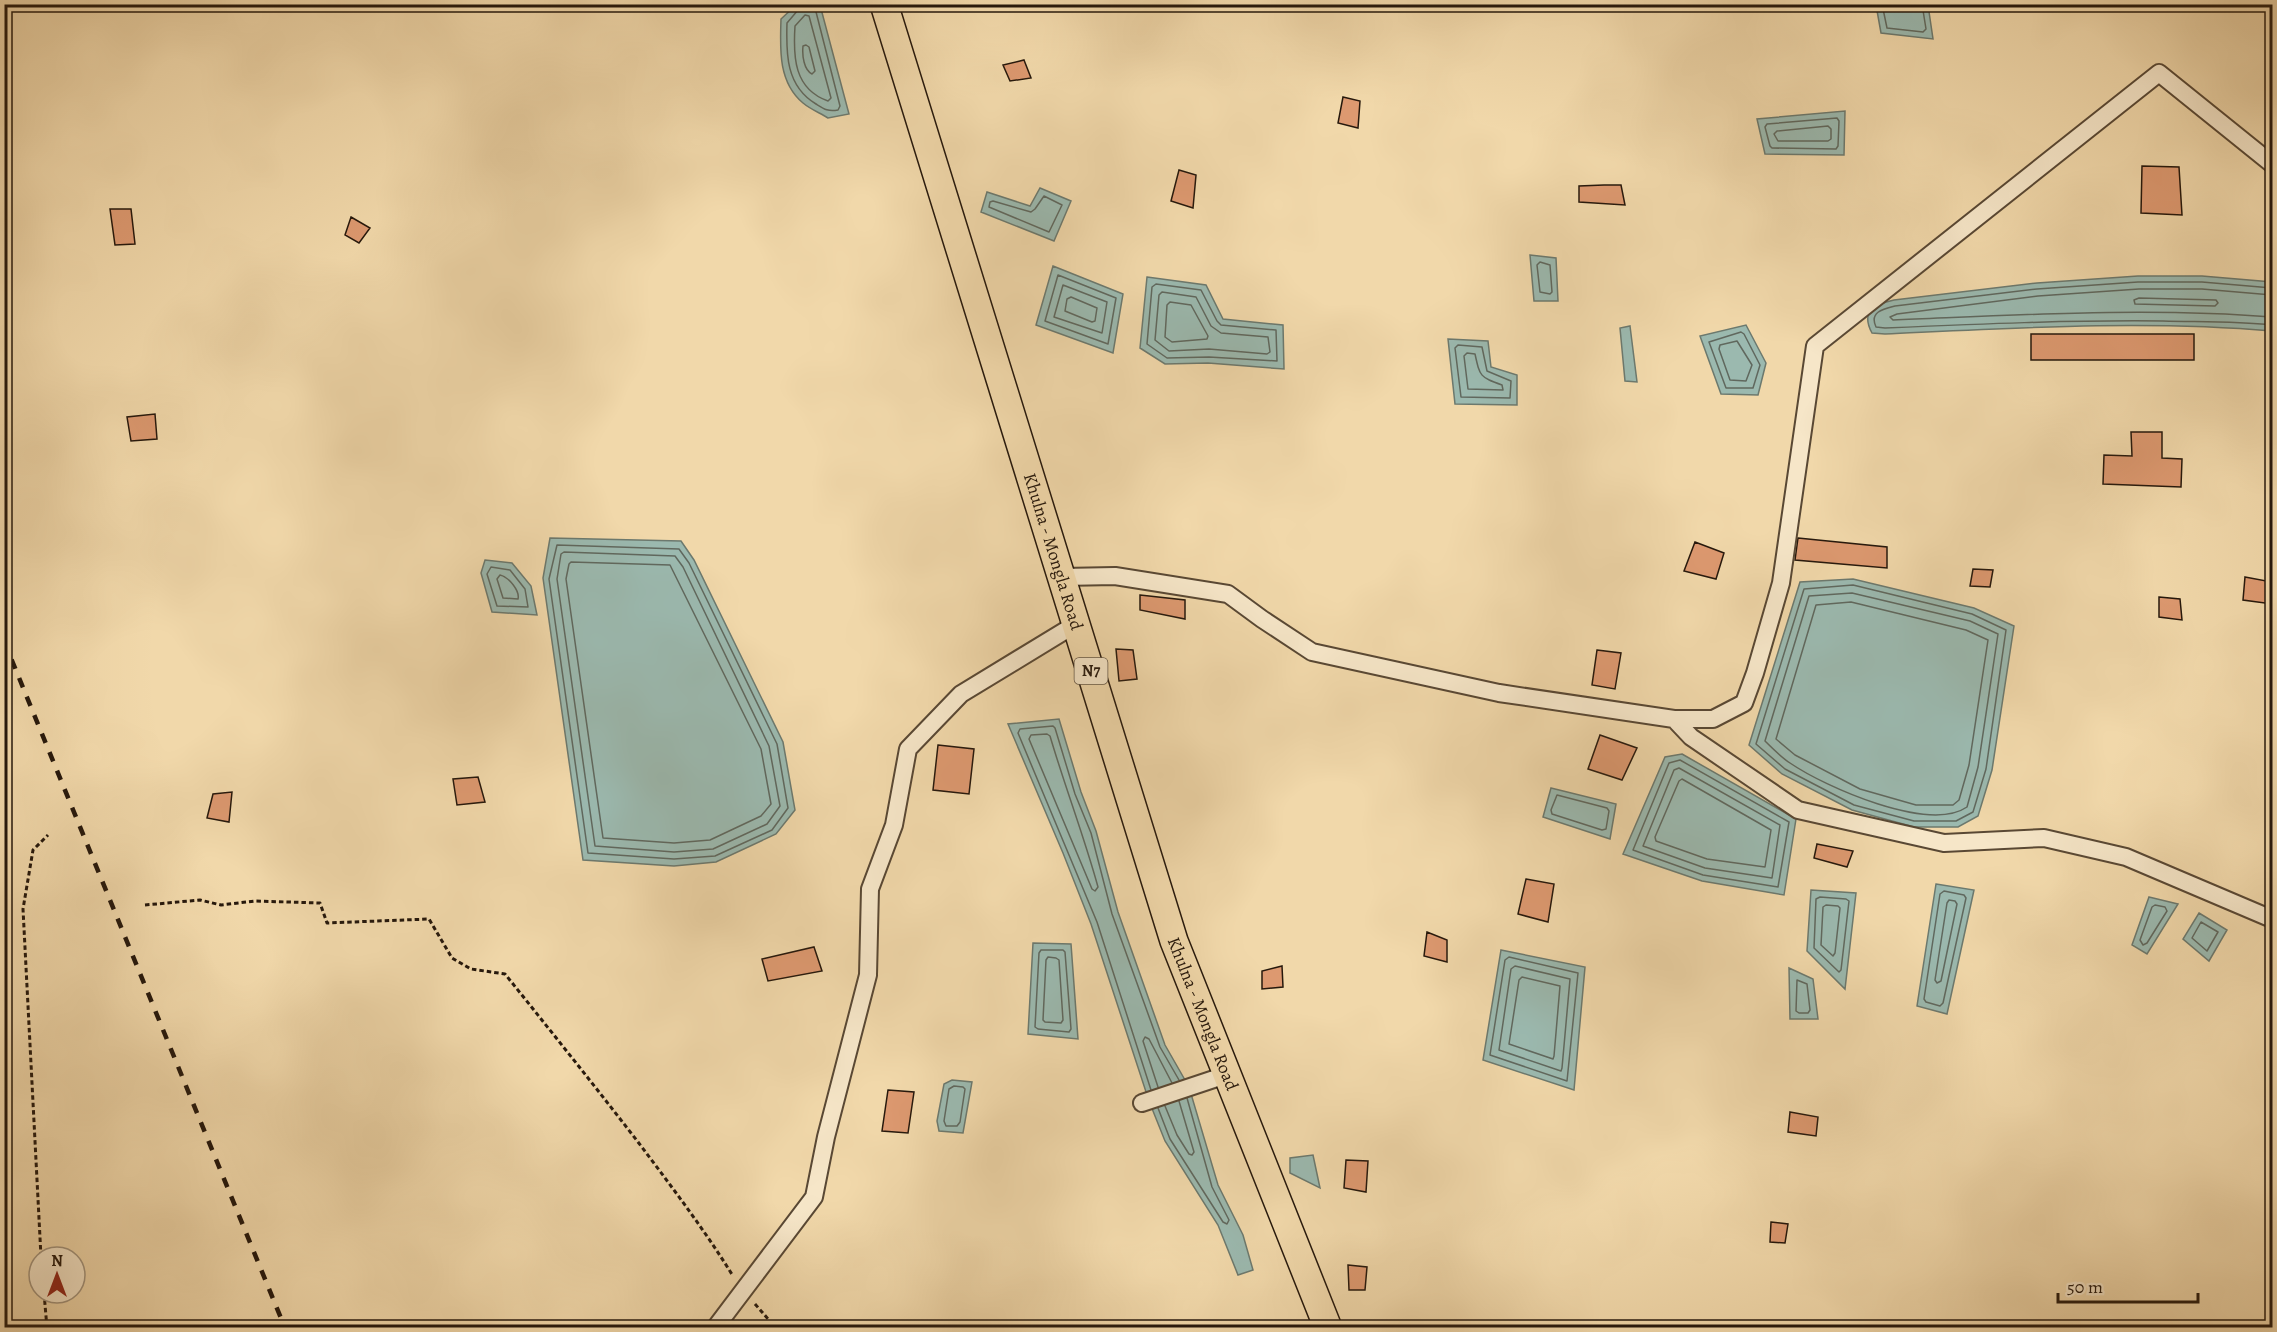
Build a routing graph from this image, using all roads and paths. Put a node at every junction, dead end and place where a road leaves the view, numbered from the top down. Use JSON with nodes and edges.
{"nodes":[{"id":1,"x":884,"y":4,"type":"edge"},
{"id":2,"x":2272,"y":164,"type":"edge"},
{"id":3,"x":1062,"y":578,"type":"junction"},
{"id":4,"x":1076,"y":624,"type":"junction"},
{"id":5,"x":1674,"y":718,"type":"junction"},
{"id":6,"x":48,"y":835,"type":"dead end"},
{"id":7,"x":145,"y":905,"type":"dead end"},
{"id":8,"x":2272,"y":920,"type":"edge"},
{"id":9,"x":1227,"y":1075,"type":"junction"},
{"id":10,"x":1142,"y":1103,"type":"dead end"},
{"id":11,"x":40,"y":1245,"type":"edge"},
{"id":12,"x":744,"y":1293,"type":"junction"},
{"id":13,"x":45,"y":1305,"type":"edge"},
{"id":14,"x":47,"y":1328,"type":"edge"},
{"id":15,"x":716,"y":1328,"type":"edge"},
{"id":16,"x":776,"y":1328,"type":"edge"},
{"id":17,"x":1328,"y":1328,"type":"edge"}],
"edges":[{"from":1,"to":3,"type":"highway","name":"Khulna - Mongla Road","number":"N7"},
{"from":2,"to":5,"type":"street"},
{"from":3,"to":4,"type":"highway","name":"Khulna - Mongla Road","number":"N7"},
{"from":3,"to":5,"type":"street"},
{"from":4,"to":9,"type":"highway","name":"Khulna - Mongla Road","number":"N7"},
{"from":4,"to":12,"type":"street"},
{"from":5,"to":8,"type":"street"},
{"from":6,"to":11,"type":"path"},
{"from":7,"to":12,"type":"path"},
{"from":9,"to":10,"type":"street"},
{"from":9,"to":17,"type":"highway","name":"Khulna - Mongla Road","number":"N7"},
{"from":12,"to":15,"type":"street"},
{"from":12,"to":16,"type":"path"},
{"from":13,"to":14,"type":"path"}]}
